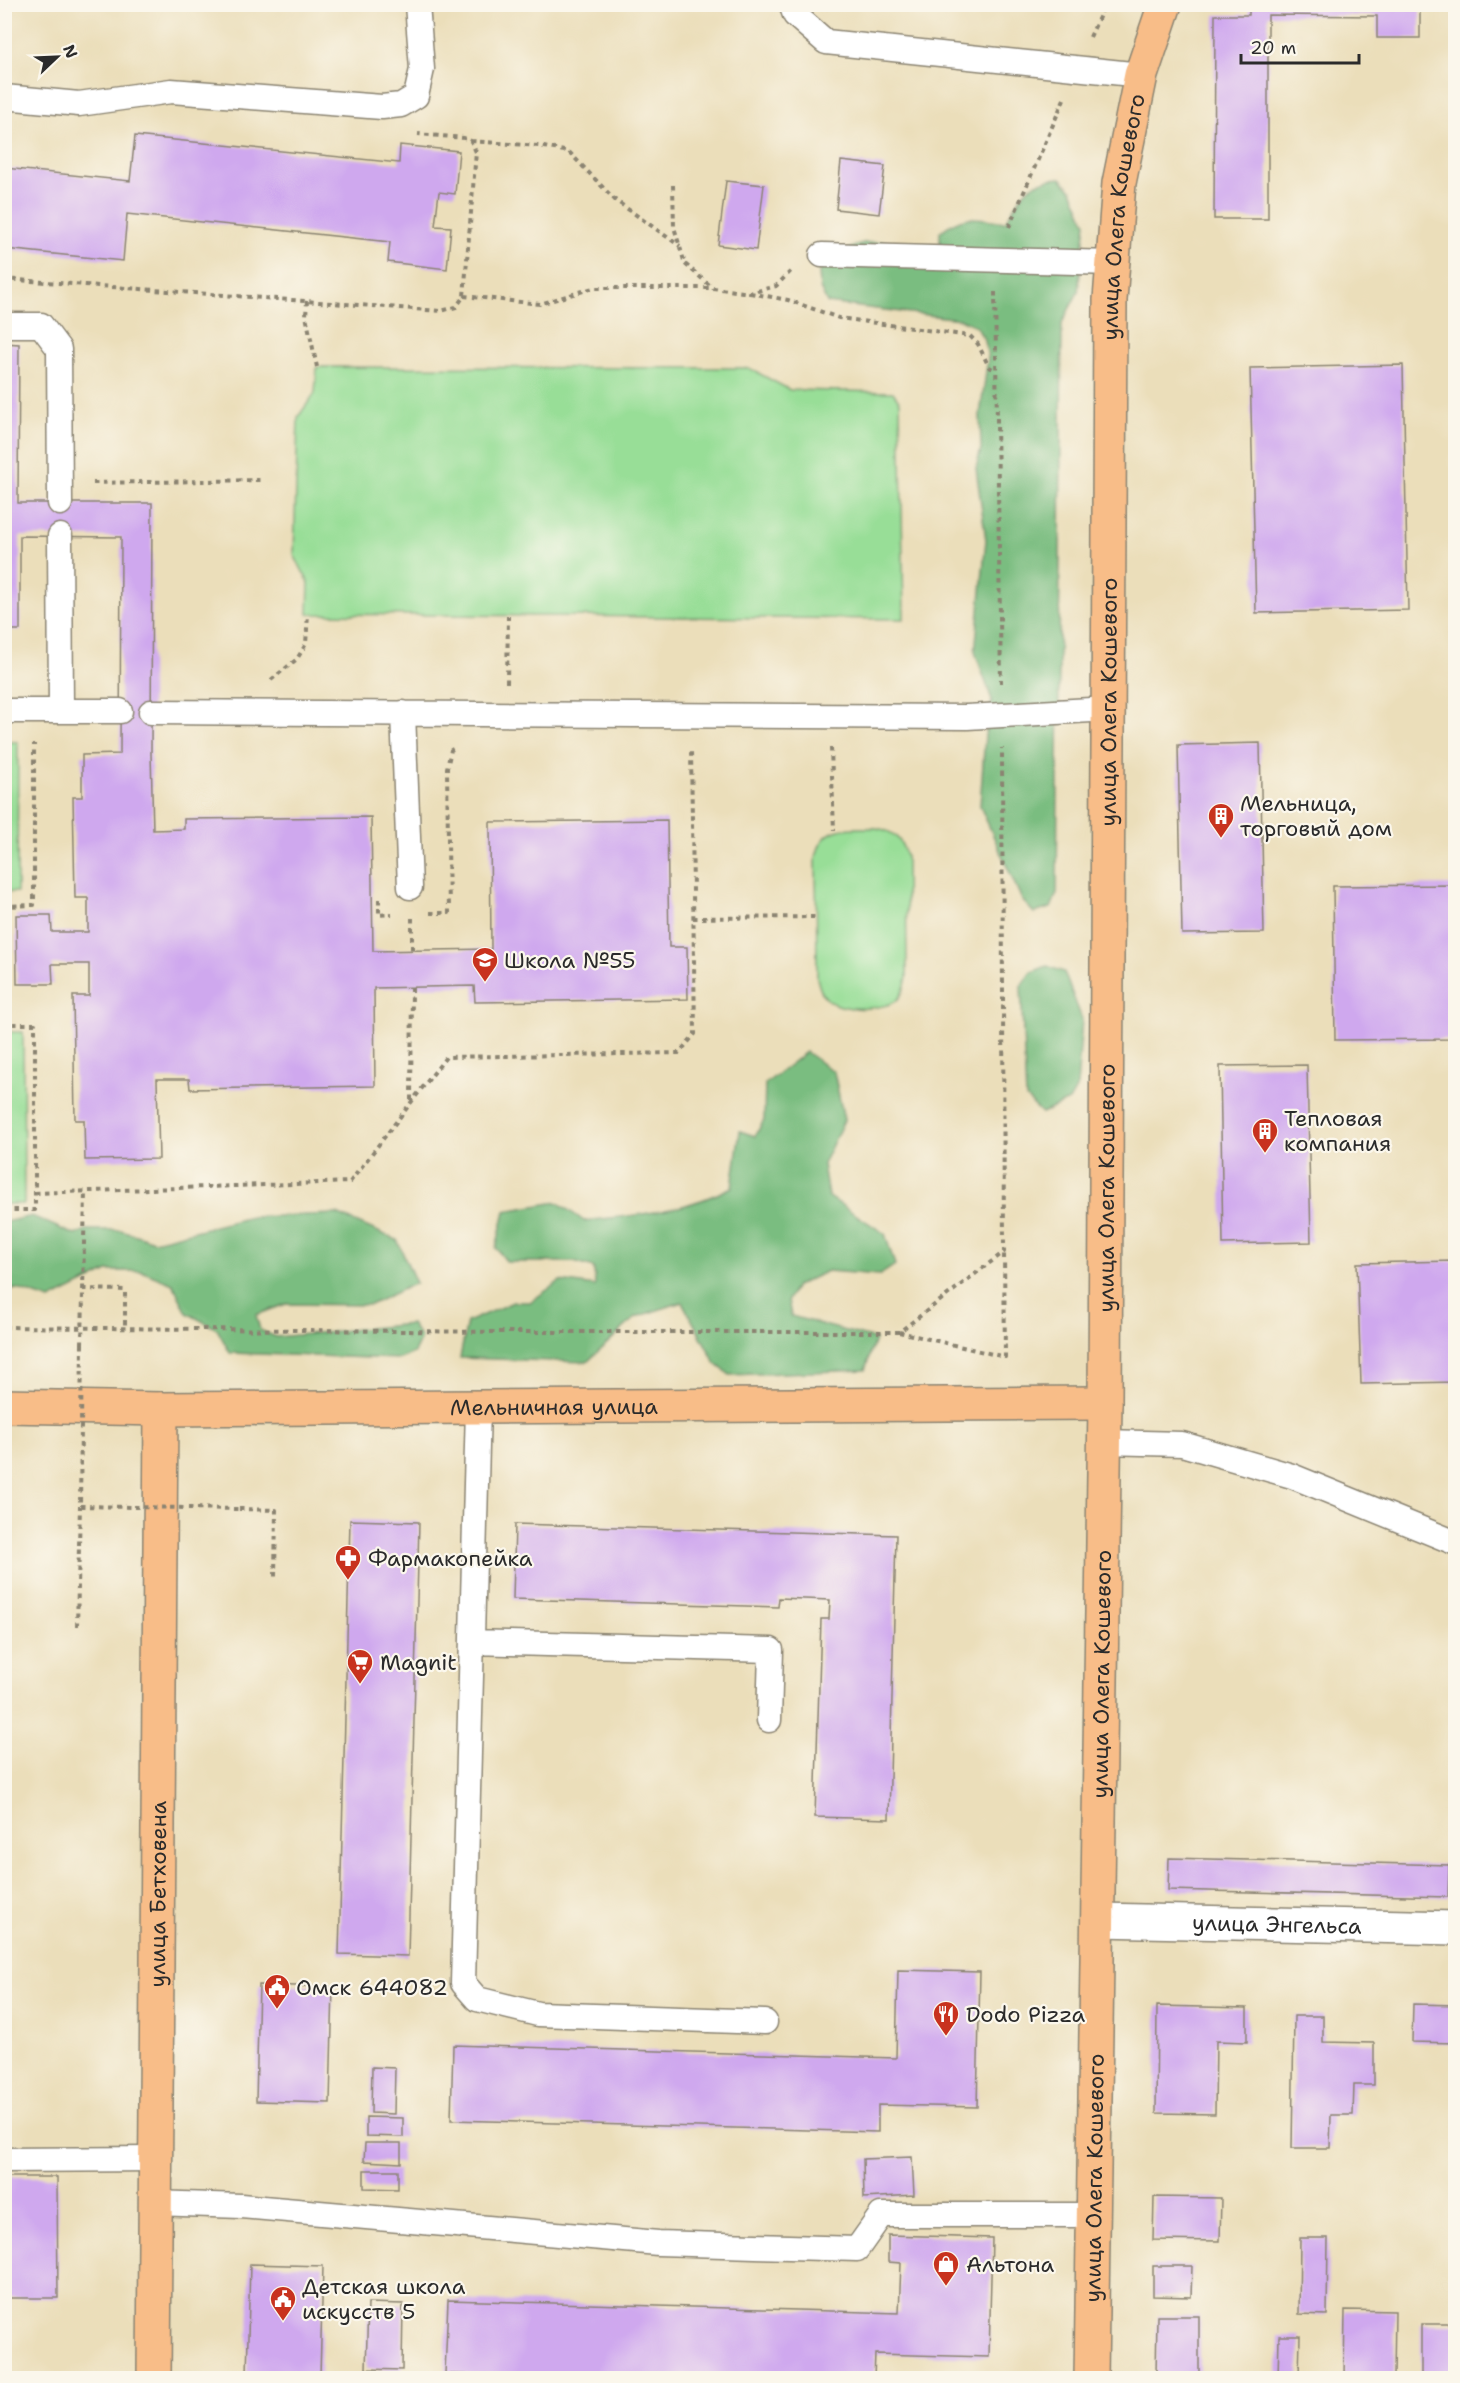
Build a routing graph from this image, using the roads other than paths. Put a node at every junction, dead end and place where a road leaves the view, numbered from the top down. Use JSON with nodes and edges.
{"nodes":[{"id":1,"x":417,"y":4,"type":"edge"},
{"id":2,"x":791,"y":4,"type":"edge"},
{"id":3,"x":1165,"y":4,"type":"edge"},
{"id":4,"x":1141,"y":75,"type":"junction"},
{"id":5,"x":4,"y":97,"type":"edge"},
{"id":6,"x":822,"y":255,"type":"road end"},
{"id":7,"x":1113,"y":263,"type":"junction"},
{"id":8,"x":4,"y":325,"type":"edge"},
{"id":9,"x":59,"y":493,"type":"road end"},
{"id":10,"x":60,"y":536,"type":"dead end"},
{"id":11,"x":1109,"y":709,"type":"junction"},
{"id":12,"x":4,"y":711,"type":"edge"},
{"id":13,"x":61,"y":711,"type":"junction"},
{"id":14,"x":120,"y":711,"type":"dead end"},
{"id":15,"x":151,"y":712,"type":"dead end"},
{"id":16,"x":403,"y":713,"type":"junction"},
{"id":17,"x":410,"y":887,"type":"dead end"},
{"id":18,"x":1105,"y":1403,"type":"junction"},
{"id":19,"x":4,"y":1406,"type":"edge"},
{"id":20,"x":478,"y":1407,"type":"junction"},
{"id":21,"x":160,"y":1409,"type":"junction"},
{"id":22,"x":1104,"y":1442,"type":"junction"},
{"id":23,"x":1455,"y":1543,"type":"edge"},
{"id":24,"x":472,"y":1642,"type":"junction"},
{"id":25,"x":769,"y":1720,"type":"dead end"},
{"id":26,"x":1099,"y":1920,"type":"junction"},
{"id":27,"x":1455,"y":1928,"type":"edge"},
{"id":28,"x":765,"y":2022,"type":"dead end"},
{"id":29,"x":154,"y":2159,"type":"junction"},
{"id":30,"x":4,"y":2160,"type":"edge"},
{"id":31,"x":153,"y":2203,"type":"junction"},
{"id":32,"x":1094,"y":2215,"type":"junction"},
{"id":33,"x":154,"y":2379,"type":"edge"},
{"id":34,"x":1091,"y":2379,"type":"edge"}],
"edges":[{"from":1,"to":5,"type":"lane"},
{"from":2,"to":4,"type":"lane"},
{"from":3,"to":4,"type":"main road","name":"улица Олега Кошевого"},
{"from":4,"to":7,"type":"main road","name":"улица Олега Кошевого"},
{"from":6,"to":7,"type":"lane"},
{"from":7,"to":11,"type":"main road","name":"улица Олега Кошевого"},
{"from":8,"to":9,"type":"lane"},
{"from":10,"to":13,"type":"lane"},
{"from":11,"to":16,"type":"lane"},
{"from":11,"to":18,"type":"main road","name":"улица Олега Кошевого"},
{"from":12,"to":13,"type":"lane"},
{"from":13,"to":14,"type":"lane"},
{"from":15,"to":16,"type":"lane"},
{"from":16,"to":17,"type":"lane"},
{"from":18,"to":20,"type":"main road","name":"Мельничная улица"},
{"from":18,"to":22,"type":"main road","name":"улица Олега Кошевого"},
{"from":19,"to":21,"type":"main road","name":"Мельничная улица"},
{"from":20,"to":21,"type":"main road","name":"Мельничная улица"},
{"from":20,"to":24,"type":"lane"},
{"from":21,"to":29,"type":"main road","name":"улица Бетховена"},
{"from":22,"to":23,"type":"lane"},
{"from":22,"to":26,"type":"main road","name":"улица Олега Кошевого"},
{"from":24,"to":25,"type":"lane"},
{"from":24,"to":28,"type":"lane"},
{"from":26,"to":27,"type":"street","name":"улица Энгельса"},
{"from":26,"to":32,"type":"main road","name":"улица Олега Кошевого"},
{"from":29,"to":30,"type":"lane"},
{"from":29,"to":31,"type":"main road","name":"улица Бетховена"},
{"from":31,"to":32,"type":"lane"},
{"from":31,"to":33,"type":"main road","name":"улица Бетховена"},
{"from":32,"to":34,"type":"main road","name":"улица Олега Кошевого"}]}
